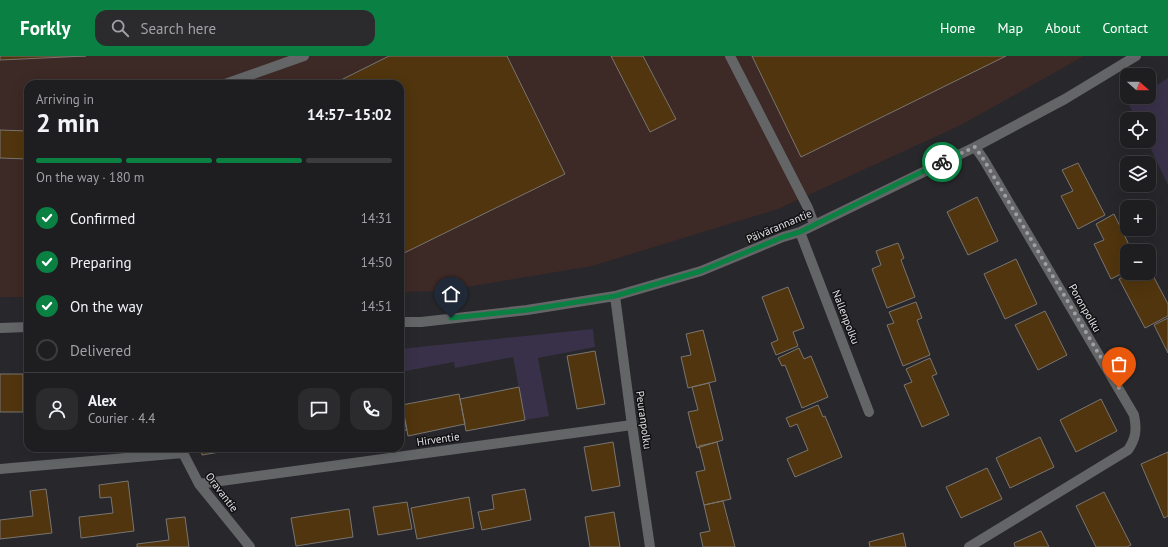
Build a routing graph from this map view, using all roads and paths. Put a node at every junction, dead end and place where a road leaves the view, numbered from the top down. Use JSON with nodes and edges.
{"nodes":[{"id":1,"x":304,"y":56,"type":"edge"},
{"id":2,"x":730,"y":56,"type":"edge"},
{"id":3,"x":1136,"y":56,"type":"edge"},
{"id":4,"x":236,"y":80,"type":"edge"},
{"id":5,"x":975,"y":147,"type":"junction"},
{"id":6,"x":814,"y":224,"type":"junction"},
{"id":7,"x":800,"y":232,"type":"junction"},
{"id":8,"x":615,"y":296,"type":"junction"},
{"id":9,"x":404,"y":322,"type":"edge"},
{"id":10,"x":24,"y":327,"type":"edge"},
{"id":11,"x":0,"y":328,"type":"edge"},
{"id":12,"x":869,"y":412,"type":"dead end"},
{"id":13,"x":632,"y":424,"type":"junction"},
{"id":14,"x":163,"y":452,"type":"edge"},
{"id":15,"x":183,"y":452,"type":"edge"},
{"id":16,"x":0,"y":469,"type":"edge"},
{"id":17,"x":200,"y":484,"type":"junction"},
{"id":18,"x":250,"y":547,"type":"edge"},
{"id":19,"x":650,"y":547,"type":"edge"},
{"id":20,"x":969,"y":547,"type":"edge"}],
"edges":[{"from":1,"to":4,"type":"street"},
{"from":2,"to":6,"type":"street"},
{"from":3,"to":5,"type":"street","name":"Päivärannantie"},
{"from":5,"to":6,"type":"street","name":"Päivärannantie"},
{"from":5,"to":20,"type":"street","name":"Poronpolku"},
{"from":6,"to":7,"type":"street","name":"Päivärannantie"},
{"from":7,"to":8,"type":"street","name":"Päivärannantie"},
{"from":7,"to":12,"type":"street","name":"Nallenpolku"},
{"from":8,"to":9,"type":"street","name":"Päivärannantie"},
{"from":8,"to":13,"type":"street","name":"Peuranpolku"},
{"from":10,"to":11,"type":"street"},
{"from":13,"to":17,"type":"street","name":"Hirventie"},
{"from":13,"to":19,"type":"street","name":"Peuranpolku"},
{"from":14,"to":16,"type":"street"},
{"from":15,"to":17,"type":"street","name":"Oravantie"},
{"from":17,"to":18,"type":"street","name":"Oravantie"}]}
